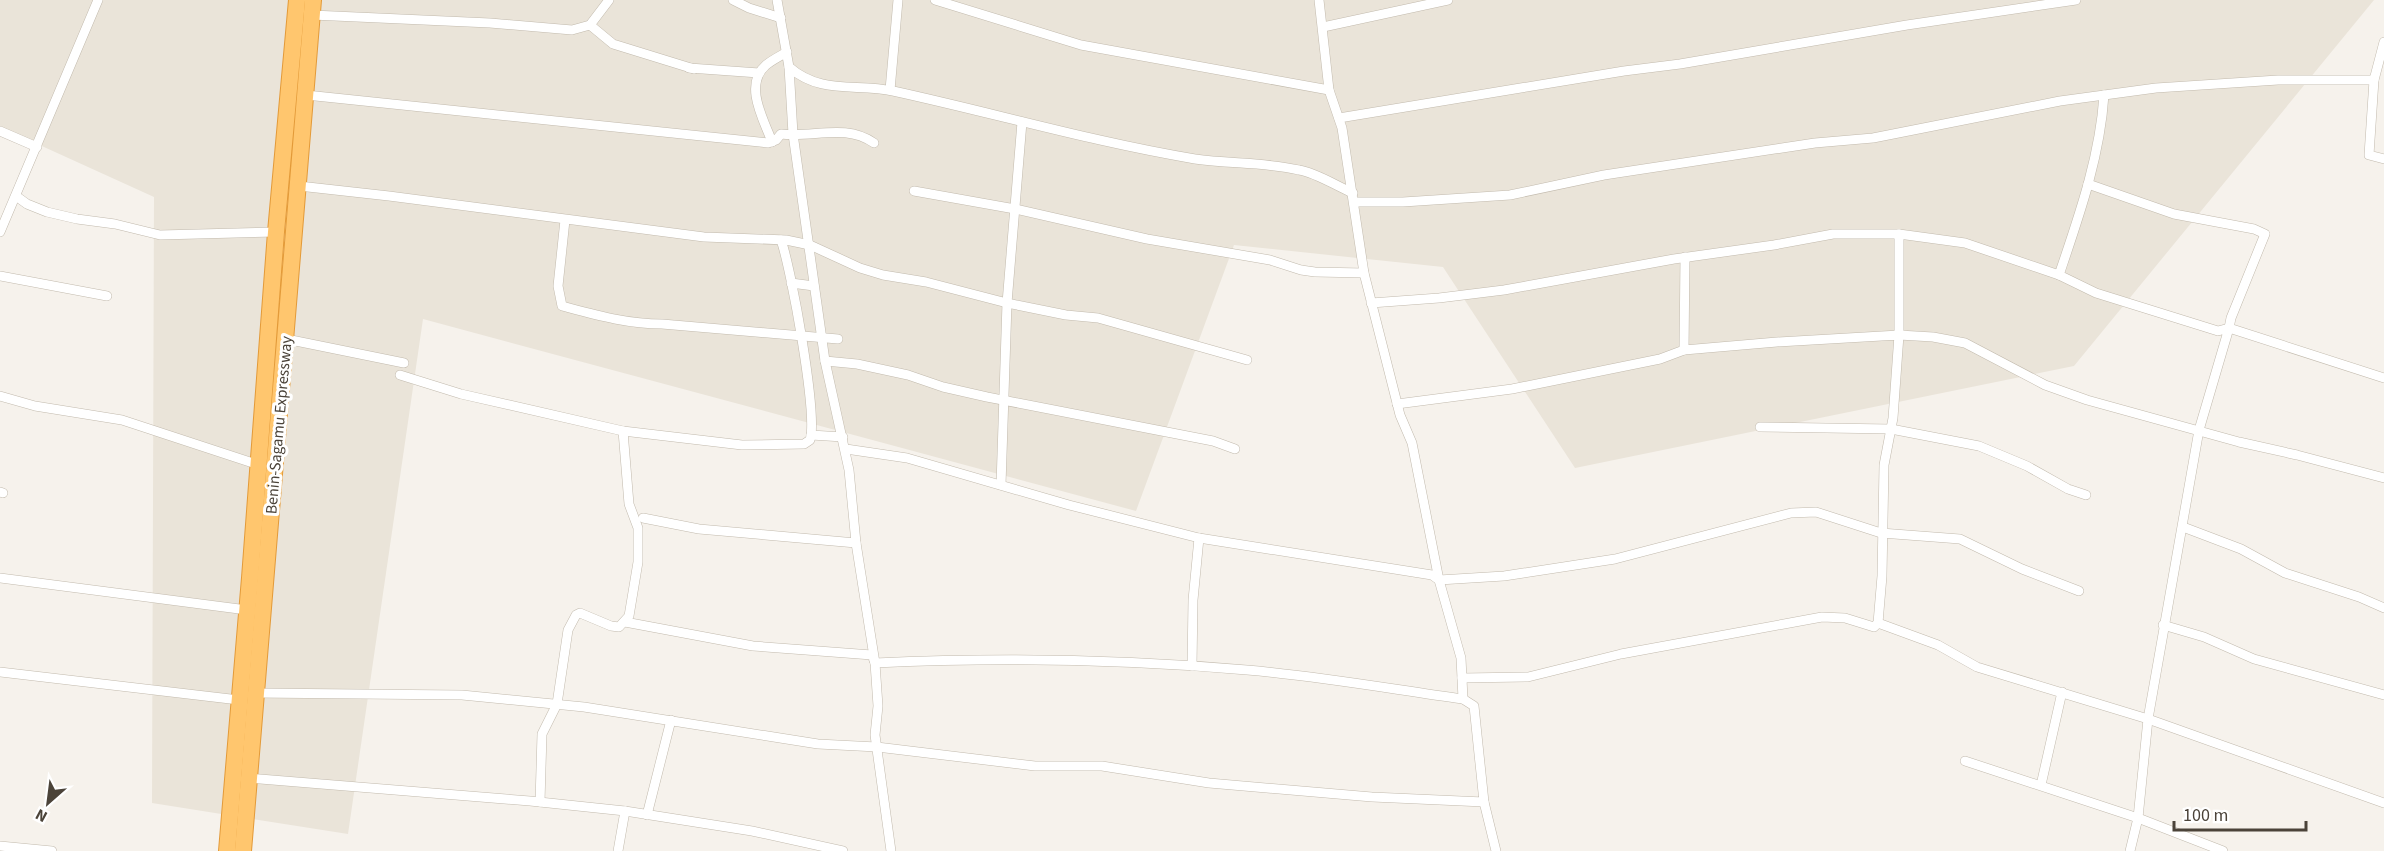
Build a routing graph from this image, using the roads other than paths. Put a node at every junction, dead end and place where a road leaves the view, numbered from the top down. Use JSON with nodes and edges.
{"nodes":[{"id":1,"x":98,"y":0,"type":"edge"},
{"id":2,"x":297,"y":0,"type":"edge"},
{"id":3,"x":609,"y":0,"type":"edge"},
{"id":4,"x":733,"y":0,"type":"edge"},
{"id":5,"x":777,"y":0,"type":"edge"},
{"id":6,"x":898,"y":0,"type":"edge"},
{"id":7,"x":935,"y":0,"type":"edge"},
{"id":8,"x":1319,"y":0,"type":"edge"},
{"id":9,"x":1448,"y":0,"type":"edge"},
{"id":10,"x":2076,"y":0,"type":"edge"},
{"id":11,"x":313,"y":7,"type":"edge"},
{"id":12,"x":781,"y":18,"type":"junction"},
{"id":13,"x":590,"y":25,"type":"junction"},
{"id":14,"x":1323,"y":27,"type":"junction"},
{"id":15,"x":2384,"y":42,"type":"edge"},
{"id":16,"x":786,"y":52,"type":"junction"},
{"id":17,"x":672,"y":67,"type":"dead end"},
{"id":18,"x":789,"y":67,"type":"junction"},
{"id":19,"x":694,"y":69,"type":"junction"},
{"id":20,"x":759,"y":74,"type":"junction"},
{"id":21,"x":2374,"y":80,"type":"junction"},
{"id":22,"x":890,"y":90,"type":"junction"},
{"id":23,"x":1329,"y":90,"type":"junction"},
{"id":24,"x":306,"y":95,"type":"junction"},
{"id":25,"x":2104,"y":95,"type":"junction"},
{"id":26,"x":1339,"y":118,"type":"junction"},
{"id":27,"x":1022,"y":122,"type":"junction"},
{"id":28,"x":0,"y":131,"type":"edge"},
{"id":29,"x":768,"y":131,"type":"junction"},
{"id":30,"x":781,"y":134,"type":"junction"},
{"id":31,"x":793,"y":134,"type":"junction"},
{"id":32,"x":772,"y":142,"type":"junction"},
{"id":33,"x":874,"y":143,"type":"dead end"},
{"id":34,"x":37,"y":147,"type":"junction"},
{"id":35,"x":2384,"y":159,"type":"edge"},
{"id":36,"x":2088,"y":184,"type":"junction"},
{"id":37,"x":299,"y":186,"type":"junction"},
{"id":38,"x":914,"y":191,"type":"dead end"},
{"id":39,"x":16,"y":196,"type":"junction"},
{"id":40,"x":1354,"y":198,"type":"junction"},
{"id":41,"x":1015,"y":209,"type":"junction"},
{"id":42,"x":565,"y":220,"type":"junction"},
{"id":43,"x":0,"y":232,"type":"edge"},
{"id":44,"x":276,"y":232,"type":"junction"},
{"id":45,"x":1899,"y":234,"type":"junction"},
{"id":46,"x":781,"y":240,"type":"junction"},
{"id":47,"x":810,"y":245,"type":"junction"},
{"id":48,"x":1685,"y":257,"type":"junction"},
{"id":49,"x":1364,"y":273,"type":"junction"},
{"id":50,"x":2059,"y":275,"type":"junction"},
{"id":51,"x":0,"y":276,"type":"edge"},
{"id":52,"x":791,"y":283,"type":"junction"},
{"id":53,"x":814,"y":286,"type":"junction"},
{"id":54,"x":107,"y":296,"type":"dead end"},
{"id":55,"x":1007,"y":303,"type":"junction"},
{"id":56,"x":1371,"y":303,"type":"junction"},
{"id":57,"x":2229,"y":327,"type":"junction"},
{"id":58,"x":674,"y":331,"type":"dead end"},
{"id":59,"x":1899,"y":335,"type":"junction"},
{"id":60,"x":800,"y":337,"type":"junction"},
{"id":61,"x":821,"y":337,"type":"junction"},
{"id":62,"x":286,"y":339,"type":"junction"},
{"id":63,"x":838,"y":339,"type":"junction"},
{"id":64,"x":1684,"y":350,"type":"junction"},
{"id":65,"x":1247,"y":360,"type":"dead end"},
{"id":66,"x":825,"y":361,"type":"junction"},
{"id":67,"x":404,"y":363,"type":"dead end"},
{"id":68,"x":400,"y":375,"type":"dead end"},
{"id":69,"x":2384,"y":378,"type":"edge"},
{"id":70,"x":0,"y":396,"type":"edge"},
{"id":71,"x":1005,"y":400,"type":"junction"},
{"id":72,"x":1397,"y":404,"type":"junction"},
{"id":73,"x":1760,"y":427,"type":"dead end"},
{"id":74,"x":1891,"y":429,"type":"junction"},
{"id":75,"x":2199,"y":430,"type":"junction"},
{"id":76,"x":623,"y":431,"type":"junction"},
{"id":77,"x":811,"y":435,"type":"junction"},
{"id":78,"x":843,"y":437,"type":"junction"},
{"id":79,"x":846,"y":449,"type":"junction"},
{"id":80,"x":1235,"y":449,"type":"dead end"},
{"id":81,"x":258,"y":465,"type":"junction"},
{"id":82,"x":2384,"y":478,"type":"edge"},
{"id":83,"x":1001,"y":485,"type":"junction"},
{"id":84,"x":2086,"y":495,"type":"dead end"},
{"id":85,"x":644,"y":518,"type":"dead end"},
{"id":86,"x":2183,"y":527,"type":"junction"},
{"id":87,"x":1881,"y":533,"type":"junction"},
{"id":88,"x":1200,"y":538,"type":"junction"},
{"id":89,"x":856,"y":543,"type":"junction"},
{"id":90,"x":0,"y":578,"type":"edge"},
{"id":91,"x":1439,"y":580,"type":"junction"},
{"id":92,"x":2079,"y":591,"type":"dead end"},
{"id":93,"x":2384,"y":608,"type":"edge"},
{"id":94,"x":247,"y":610,"type":"junction"},
{"id":95,"x":625,"y":622,"type":"junction"},
{"id":96,"x":1878,"y":623,"type":"junction"},
{"id":97,"x":2163,"y":626,"type":"junction"},
{"id":98,"x":875,"y":663,"type":"junction"},
{"id":99,"x":1192,"y":666,"type":"junction"},
{"id":100,"x":0,"y":672,"type":"edge"},
{"id":101,"x":1462,"y":678,"type":"junction"},
{"id":102,"x":2062,"y":692,"type":"junction"},
{"id":103,"x":255,"y":693,"type":"junction"},
{"id":104,"x":2384,"y":695,"type":"edge"},
{"id":105,"x":1463,"y":699,"type":"junction"},
{"id":106,"x":239,"y":700,"type":"junction"},
{"id":107,"x":557,"y":704,"type":"junction"},
{"id":108,"x":2148,"y":719,"type":"junction"},
{"id":109,"x":671,"y":720,"type":"junction"},
{"id":110,"x":877,"y":747,"type":"junction"},
{"id":111,"x":1965,"y":761,"type":"dead end"},
{"id":112,"x":248,"y":778,"type":"junction"},
{"id":113,"x":2041,"y":785,"type":"junction"},
{"id":114,"x":540,"y":802,"type":"junction"},
{"id":115,"x":1484,"y":802,"type":"junction"},
{"id":116,"x":2384,"y":803,"type":"edge"},
{"id":117,"x":625,"y":811,"type":"junction"},
{"id":118,"x":647,"y":815,"type":"junction"},
{"id":119,"x":2138,"y":818,"type":"junction"},
{"id":120,"x":0,"y":846,"type":"edge"},
{"id":121,"x":52,"y":851,"type":"edge"},
{"id":122,"x":227,"y":851,"type":"edge"},
{"id":123,"x":243,"y":851,"type":"edge"},
{"id":124,"x":618,"y":851,"type":"edge"},
{"id":125,"x":843,"y":851,"type":"edge"},
{"id":126,"x":891,"y":851,"type":"edge"},
{"id":127,"x":1496,"y":851,"type":"edge"},
{"id":128,"x":2130,"y":851,"type":"edge"},
{"id":129,"x":2223,"y":851,"type":"edge"}],
"edges":[{"from":1,"to":34,"type":"street"},
{"from":2,"to":44,"type":"highway"},
{"from":3,"to":13,"type":"street"},
{"from":4,"to":12,"type":"street"},
{"from":5,"to":12,"type":"street"},
{"from":6,"to":22,"type":"street"},
{"from":7,"to":23,"type":"street"},
{"from":8,"to":14,"type":"street"},
{"from":9,"to":14,"type":"street"},
{"from":10,"to":26,"type":"street"},
{"from":11,"to":13,"type":"street"},
{"from":11,"to":24,"type":"highway","name":"Benin-Sagamu Expressway"},
{"from":12,"to":16,"type":"street"},
{"from":13,"to":19,"type":"street"},
{"from":14,"to":23,"type":"street"},
{"from":15,"to":21,"type":"street"},
{"from":16,"to":18,"type":"street"},
{"from":16,"to":20,"type":"street"},
{"from":17,"to":19,"type":"street"},
{"from":18,"to":22,"type":"street"},
{"from":18,"to":31,"type":"street"},
{"from":19,"to":20,"type":"street"},
{"from":20,"to":29,"type":"street"},
{"from":21,"to":25,"type":"street"},
{"from":21,"to":35,"type":"street"},
{"from":22,"to":27,"type":"street"},
{"from":23,"to":26,"type":"street"},
{"from":24,"to":32,"type":"street"},
{"from":24,"to":37,"type":"highway","name":"Benin-Sagamu Expressway"},
{"from":25,"to":36,"type":"street"},
{"from":25,"to":40,"type":"street"},
{"from":26,"to":40,"type":"street"},
{"from":27,"to":40,"type":"street"},
{"from":27,"to":41,"type":"street"},
{"from":28,"to":34,"type":"street"},
{"from":29,"to":30,"type":"street"},
{"from":29,"to":32,"type":"street"},
{"from":30,"to":31,"type":"street"},
{"from":30,"to":32,"type":"street"},
{"from":31,"to":33,"type":"street"},
{"from":31,"to":47,"type":"street"},
{"from":34,"to":39,"type":"street"},
{"from":36,"to":50,"type":"street"},
{"from":36,"to":57,"type":"street"},
{"from":37,"to":42,"type":"street"},
{"from":37,"to":62,"type":"highway","name":"Benin-Sagamu Expressway"},
{"from":38,"to":41,"type":"street"},
{"from":39,"to":43,"type":"street"},
{"from":39,"to":44,"type":"street"},
{"from":40,"to":49,"type":"street"},
{"from":41,"to":49,"type":"street"},
{"from":41,"to":55,"type":"street"},
{"from":42,"to":46,"type":"street"},
{"from":42,"to":63,"type":"street"},
{"from":44,"to":81,"type":"highway"},
{"from":45,"to":48,"type":"street"},
{"from":45,"to":50,"type":"street"},
{"from":45,"to":59,"type":"street"},
{"from":46,"to":47,"type":"street"},
{"from":46,"to":52,"type":"street"},
{"from":47,"to":53,"type":"street"},
{"from":47,"to":55,"type":"street"},
{"from":48,"to":56,"type":"street"},
{"from":48,"to":64,"type":"street"},
{"from":49,"to":56,"type":"street"},
{"from":50,"to":57,"type":"street"},
{"from":51,"to":54,"type":"street"},
{"from":52,"to":53,"type":"street"},
{"from":52,"to":60,"type":"street"},
{"from":53,"to":61,"type":"street"},
{"from":55,"to":65,"type":"street"},
{"from":55,"to":71,"type":"street"},
{"from":56,"to":72,"type":"street"},
{"from":57,"to":69,"type":"street"},
{"from":57,"to":75,"type":"street"},
{"from":58,"to":63,"type":"street"},
{"from":59,"to":64,"type":"street"},
{"from":59,"to":74,"type":"street"},
{"from":59,"to":75,"type":"street"},
{"from":60,"to":61,"type":"street"},
{"from":60,"to":63,"type":"street"},
{"from":60,"to":77,"type":"street"},
{"from":61,"to":66,"type":"street"},
{"from":62,"to":67,"type":"street"},
{"from":62,"to":103,"type":"highway","name":"Benin-Sagamu Expressway"},
{"from":64,"to":72,"type":"street"},
{"from":66,"to":71,"type":"street"},
{"from":66,"to":78,"type":"street"},
{"from":68,"to":76,"type":"street"},
{"from":70,"to":81,"type":"street"},
{"from":71,"to":80,"type":"street"},
{"from":71,"to":83,"type":"street"},
{"from":72,"to":91,"type":"street"},
{"from":73,"to":74,"type":"street"},
{"from":74,"to":84,"type":"street"},
{"from":74,"to":87,"type":"street"},
{"from":75,"to":82,"type":"street"},
{"from":75,"to":86,"type":"street"},
{"from":76,"to":77,"type":"street"},
{"from":76,"to":95,"type":"street"},
{"from":77,"to":78,"type":"street"},
{"from":78,"to":79,"type":"street"},
{"from":79,"to":83,"type":"street"},
{"from":79,"to":89,"type":"street"},
{"from":81,"to":94,"type":"highway"},
{"from":83,"to":88,"type":"street"},
{"from":85,"to":89,"type":"street"},
{"from":86,"to":93,"type":"street"},
{"from":86,"to":97,"type":"street"},
{"from":87,"to":91,"type":"street"},
{"from":87,"to":92,"type":"street"},
{"from":87,"to":96,"type":"street"},
{"from":88,"to":91,"type":"street"},
{"from":88,"to":99,"type":"street"},
{"from":89,"to":98,"type":"street"},
{"from":90,"to":94,"type":"street"},
{"from":91,"to":101,"type":"street"},
{"from":94,"to":106,"type":"highway"},
{"from":95,"to":98,"type":"street"},
{"from":95,"to":107,"type":"street"},
{"from":96,"to":101,"type":"street"},
{"from":96,"to":102,"type":"street"},
{"from":97,"to":104,"type":"street"},
{"from":97,"to":108,"type":"street"},
{"from":98,"to":99,"type":"street"},
{"from":98,"to":110,"type":"street"},
{"from":99,"to":105,"type":"street"},
{"from":100,"to":106,"type":"street"},
{"from":101,"to":105,"type":"street"},
{"from":102,"to":108,"type":"street"},
{"from":102,"to":113,"type":"street"},
{"from":103,"to":107,"type":"street"},
{"from":103,"to":112,"type":"highway","name":"Benin-Sagamu Expressway"},
{"from":105,"to":115,"type":"street"},
{"from":106,"to":122,"type":"highway"},
{"from":107,"to":109,"type":"street"},
{"from":107,"to":114,"type":"street"},
{"from":108,"to":116,"type":"street"},
{"from":108,"to":119,"type":"street"},
{"from":109,"to":110,"type":"street"},
{"from":109,"to":118,"type":"street"},
{"from":110,"to":115,"type":"street"},
{"from":110,"to":126,"type":"street"},
{"from":111,"to":113,"type":"street"},
{"from":112,"to":114,"type":"street"},
{"from":112,"to":123,"type":"highway","name":"Benin-Sagamu Expressway"},
{"from":113,"to":119,"type":"street"},
{"from":114,"to":117,"type":"street"},
{"from":115,"to":127,"type":"street"},
{"from":117,"to":118,"type":"street"},
{"from":117,"to":124,"type":"street"},
{"from":118,"to":125,"type":"street"},
{"from":119,"to":128,"type":"street"},
{"from":119,"to":129,"type":"street"},
{"from":120,"to":121,"type":"street"}]}
